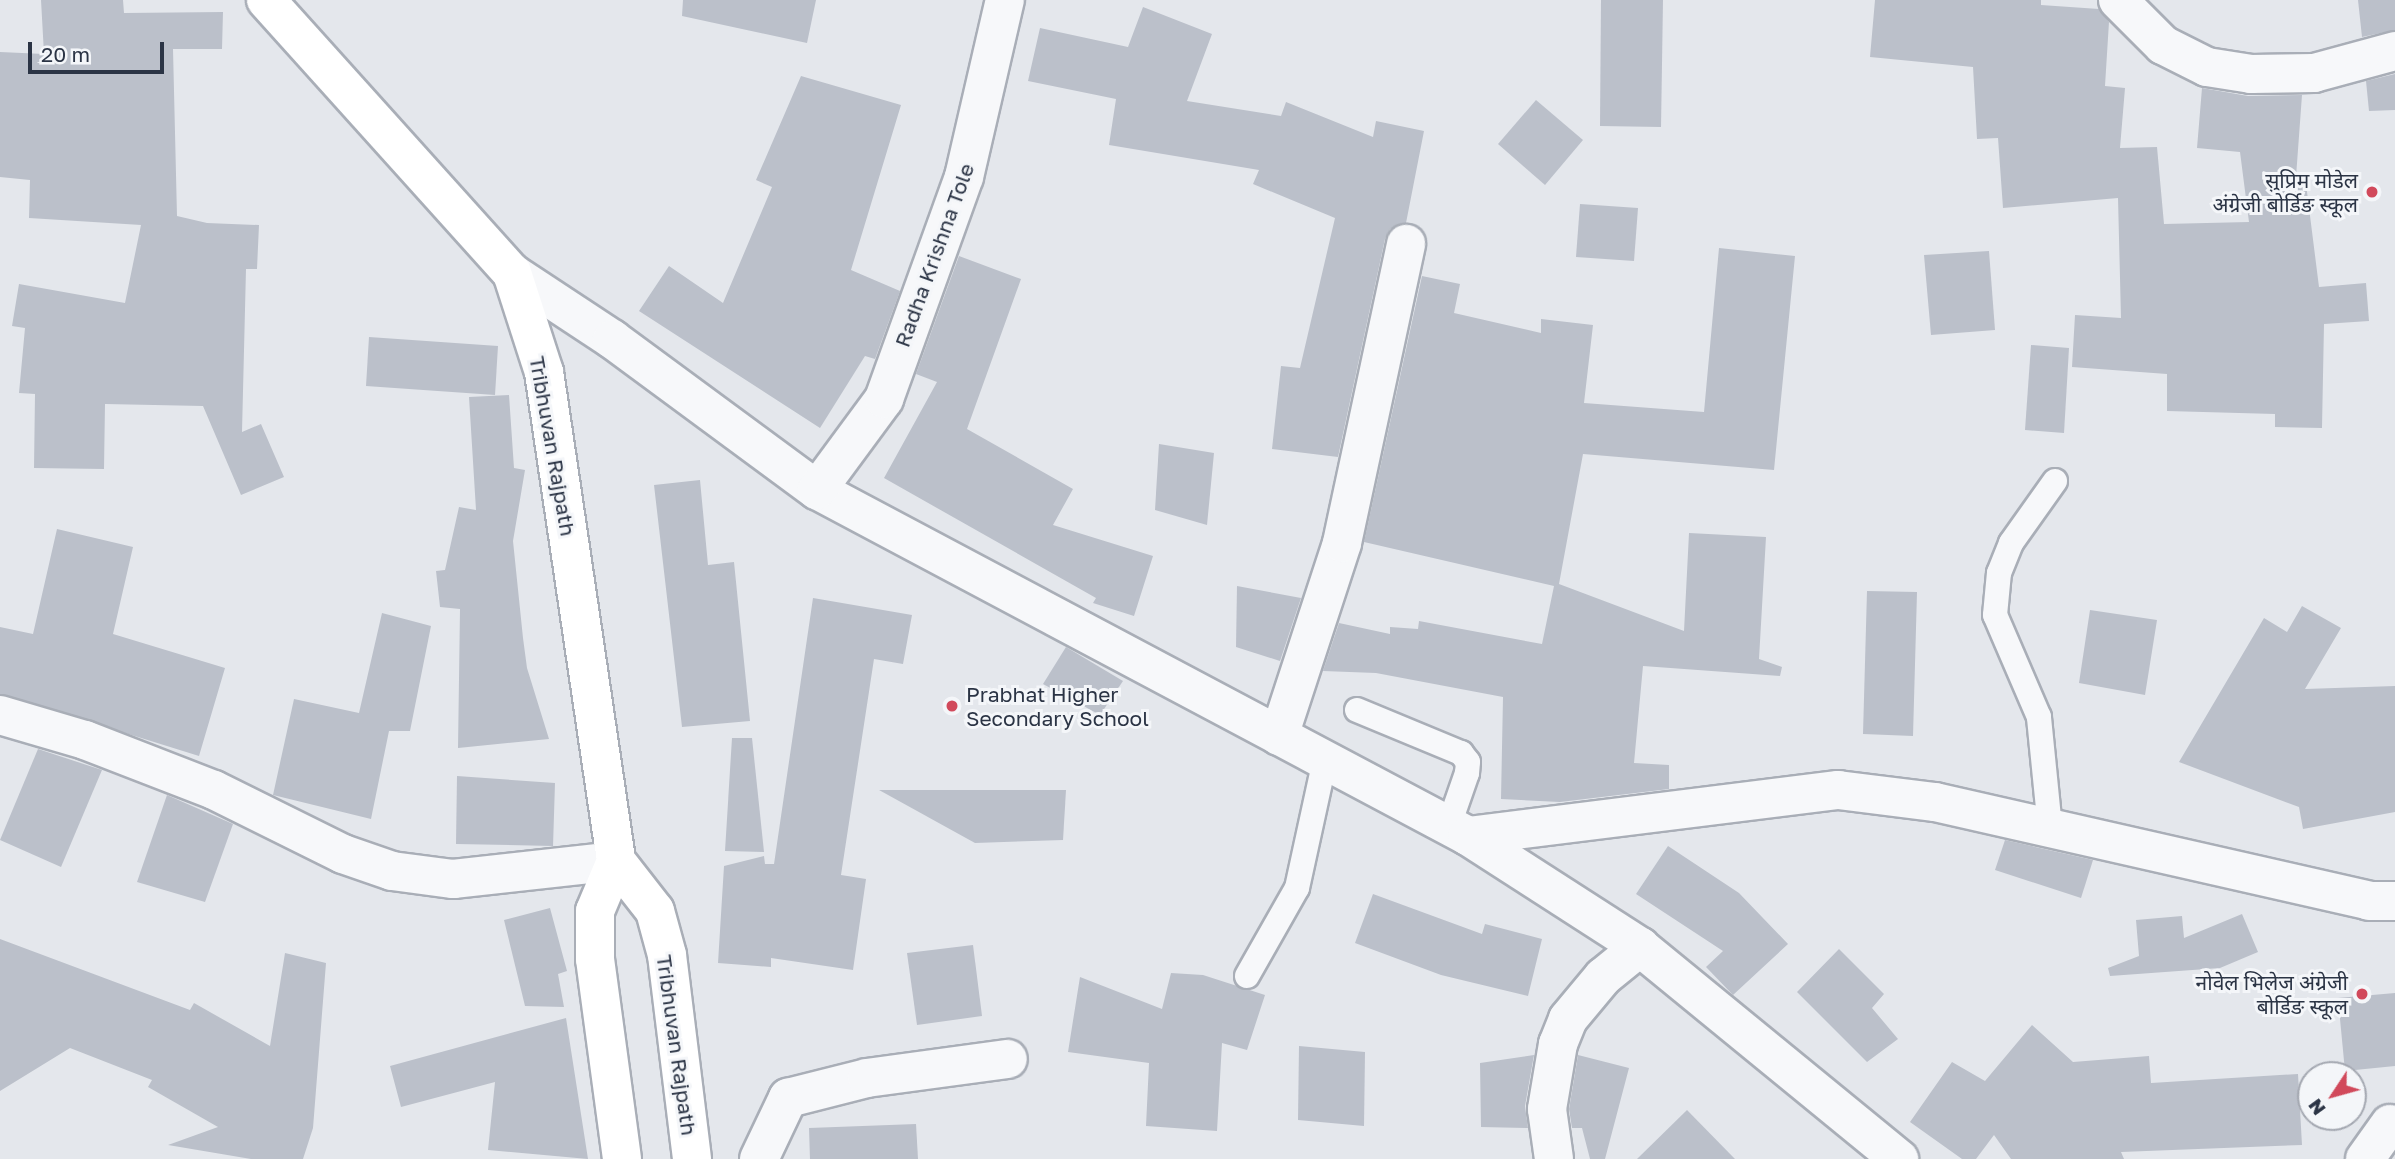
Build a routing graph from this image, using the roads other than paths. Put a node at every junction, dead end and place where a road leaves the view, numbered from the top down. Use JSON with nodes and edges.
{"nodes":[{"id":1,"x":267,"y":0,"type":"edge"},
{"id":2,"x":1005,"y":0,"type":"edge"},
{"id":3,"x":2118,"y":0,"type":"edge"},
{"id":4,"x":2395,"y":51,"type":"edge"},
{"id":5,"x":1406,"y":244,"type":"dead end"},
{"id":6,"x":512,"y":273,"type":"junction"},
{"id":7,"x":2055,"y":481,"type":"dead end"},
{"id":8,"x":817,"y":490,"type":"junction"},
{"id":9,"x":1357,"y":710,"type":"dead end"},
{"id":10,"x":0,"y":715,"type":"edge"},
{"id":11,"x":1279,"y":736,"type":"junction"},
{"id":12,"x":1325,"y":760,"type":"junction"},
{"id":13,"x":2050,"y":828,"type":"junction"},
{"id":14,"x":1459,"y":831,"type":"junction"},
{"id":15,"x":616,"y":861,"type":"junction"},
{"id":16,"x":2395,"y":901,"type":"edge"},
{"id":17,"x":1640,"y":947,"type":"junction"},
{"id":18,"x":1247,"y":976,"type":"dead end"},
{"id":19,"x":1007,"y":1059,"type":"dead end"},
{"id":20,"x":2390,"y":1124,"type":"dead end"},
{"id":21,"x":622,"y":1159,"type":"edge"},
{"id":22,"x":692,"y":1159,"type":"edge"},
{"id":23,"x":759,"y":1159,"type":"edge"},
{"id":24,"x":1554,"y":1159,"type":"edge"},
{"id":25,"x":1899,"y":1159,"type":"edge"},
{"id":26,"x":2365,"y":1159,"type":"edge"}],
"edges":[{"from":1,"to":6,"type":"highway","name":"Tribhuvan Rajpath"},
{"from":2,"to":8,"type":"street","name":"Radha Krishna Tole"},
{"from":3,"to":4,"type":"street"},
{"from":5,"to":11,"type":"street"},
{"from":6,"to":8,"type":"street"},
{"from":6,"to":15,"type":"highway","name":"Tribhuvan Rajpath"},
{"from":7,"to":13,"type":"lane"},
{"from":8,"to":11,"type":"street"},
{"from":9,"to":14,"type":"lane"},
{"from":10,"to":15,"type":"street"},
{"from":11,"to":12,"type":"street"},
{"from":12,"to":14,"type":"street"},
{"from":12,"to":18,"type":"lane"},
{"from":13,"to":14,"type":"street"},
{"from":13,"to":16,"type":"street"},
{"from":14,"to":17,"type":"street"},
{"from":15,"to":21,"type":"highway"},
{"from":15,"to":22,"type":"highway","name":"Tribhuvan Rajpath"},
{"from":17,"to":24,"type":"street"},
{"from":17,"to":25,"type":"street"},
{"from":19,"to":23,"type":"street"},
{"from":20,"to":26,"type":"street"}]}
